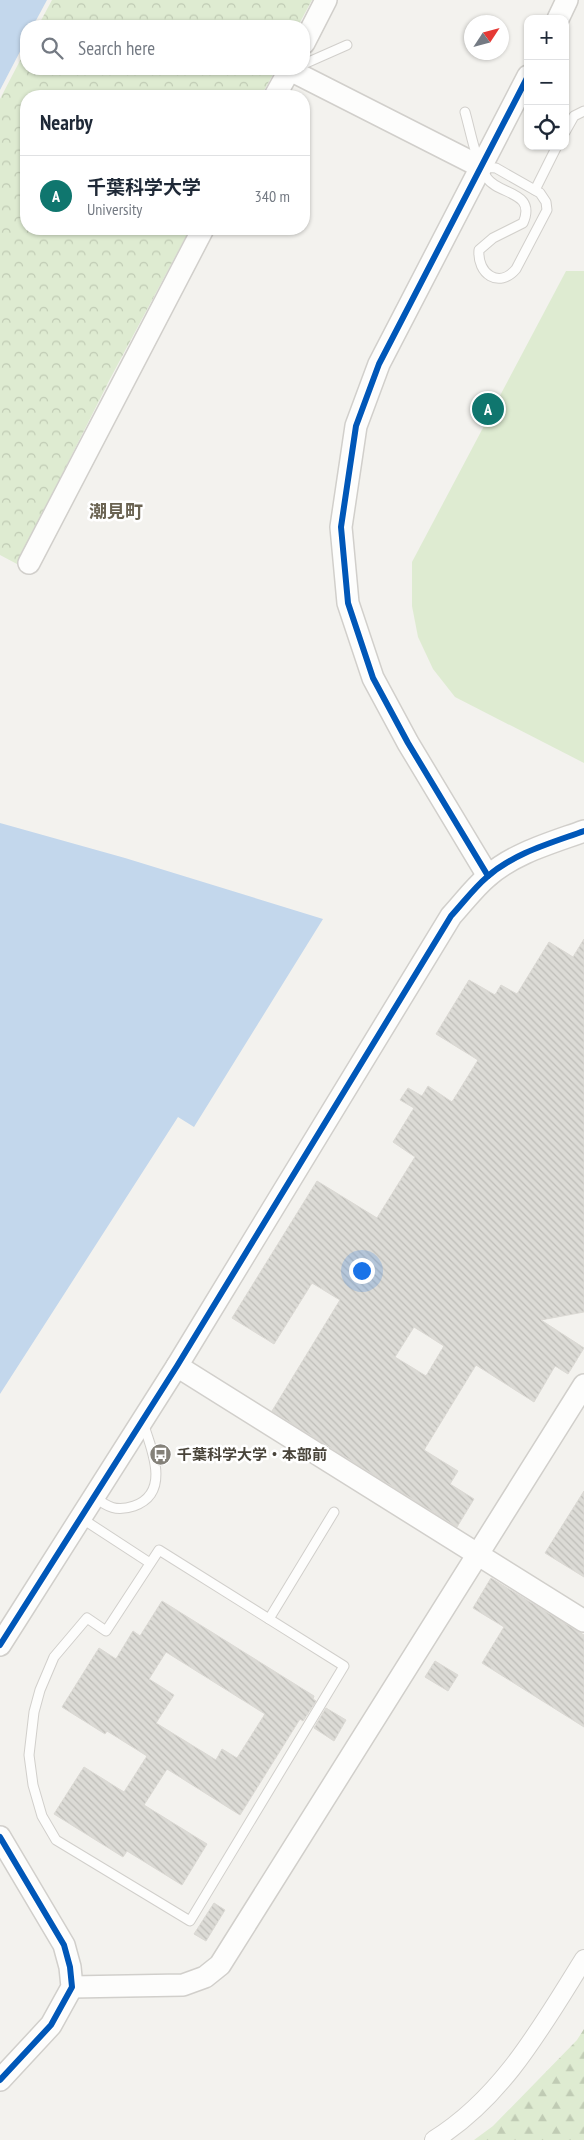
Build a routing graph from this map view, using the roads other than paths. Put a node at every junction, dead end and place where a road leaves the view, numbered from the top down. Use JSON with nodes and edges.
{"nodes":[{"id":1,"x":326,"y":0,"type":"edge"},
{"id":2,"x":567,"y":0,"type":"edge"},
{"id":3,"x":560,"y":15,"type":"edge"},
{"id":4,"x":310,"y":31,"type":"edge"},
{"id":5,"x":347,"y":45,"type":"dead end"},
{"id":6,"x":310,"y":61,"type":"edge"},
{"id":7,"x":289,"y":75,"type":"edge"},
{"id":8,"x":307,"y":75,"type":"edge"},
{"id":9,"x":524,"y":84,"type":"edge"},
{"id":10,"x":279,"y":90,"type":"edge"},
{"id":11,"x":584,"y":111,"type":"edge"},
{"id":12,"x":465,"y":112,"type":"dead end"},
{"id":13,"x":569,"y":125,"type":"edge"},
{"id":14,"x":555,"y":150,"type":"edge"},
{"id":15,"x":481,"y":167,"type":"junction"},
{"id":16,"x":535,"y":190,"type":"junction"},
{"id":17,"x":200,"y":235,"type":"edge"},
{"id":18,"x":29,"y":563,"type":"dead end"},
{"id":19,"x":584,"y":831,"type":"edge"},
{"id":20,"x":488,"y":876,"type":"junction"},
{"id":21,"x":176,"y":1366,"type":"junction"},
{"id":22,"x":584,"y":1385,"type":"edge"},
{"id":23,"x":142,"y":1420,"type":"junction"},
{"id":24,"x":94,"y":1497,"type":"junction"},
{"id":25,"x":334,"y":1512,"type":"dead end"},
{"id":26,"x":80,"y":1518,"type":"junction"},
{"id":27,"x":477,"y":1555,"type":"junction"},
{"id":28,"x":150,"y":1563,"type":"junction"},
{"id":29,"x":269,"y":1619,"type":"junction"},
{"id":30,"x":584,"y":1621,"type":"edge"},
{"id":31,"x":0,"y":1645,"type":"edge"},
{"id":32,"x":0,"y":1837,"type":"edge"},
{"id":33,"x":584,"y":1959,"type":"edge"},
{"id":34,"x":72,"y":1987,"type":"junction"},
{"id":35,"x":0,"y":2080,"type":"edge"},
{"id":36,"x":434,"y":2140,"type":"edge"}],
"edges":[{"from":1,"to":4,"type":"street"},
{"from":2,"to":3,"type":"street"},
{"from":5,"to":6,"type":"lane"},
{"from":7,"to":10,"type":"street"},
{"from":8,"to":15,"type":"street"},
{"from":9,"to":15,"type":"street"},
{"from":11,"to":13,"type":"lane"},
{"from":12,"to":15,"type":"lane"},
{"from":14,"to":16,"type":"lane"},
{"from":15,"to":16,"type":"lane"},
{"from":15,"to":16,"type":"lane"},
{"from":15,"to":20,"type":"street"},
{"from":17,"to":18,"type":"street"},
{"from":19,"to":20,"type":"street"},
{"from":20,"to":21,"type":"street"},
{"from":21,"to":23,"type":"street"},
{"from":21,"to":27,"type":"street"},
{"from":22,"to":27,"type":"street"},
{"from":23,"to":24,"type":"street"},
{"from":23,"to":24,"type":"lane"},
{"from":24,"to":26,"type":"street"},
{"from":25,"to":29,"type":"lane"},
{"from":26,"to":28,"type":"lane"},
{"from":26,"to":31,"type":"street"},
{"from":27,"to":30,"type":"street"},
{"from":27,"to":34,"type":"street"},
{"from":28,"to":29,"type":"lane"},
{"from":28,"to":29,"type":"lane"},
{"from":32,"to":34,"type":"street"},
{"from":33,"to":36,"type":"street"},
{"from":34,"to":35,"type":"street"}]}
